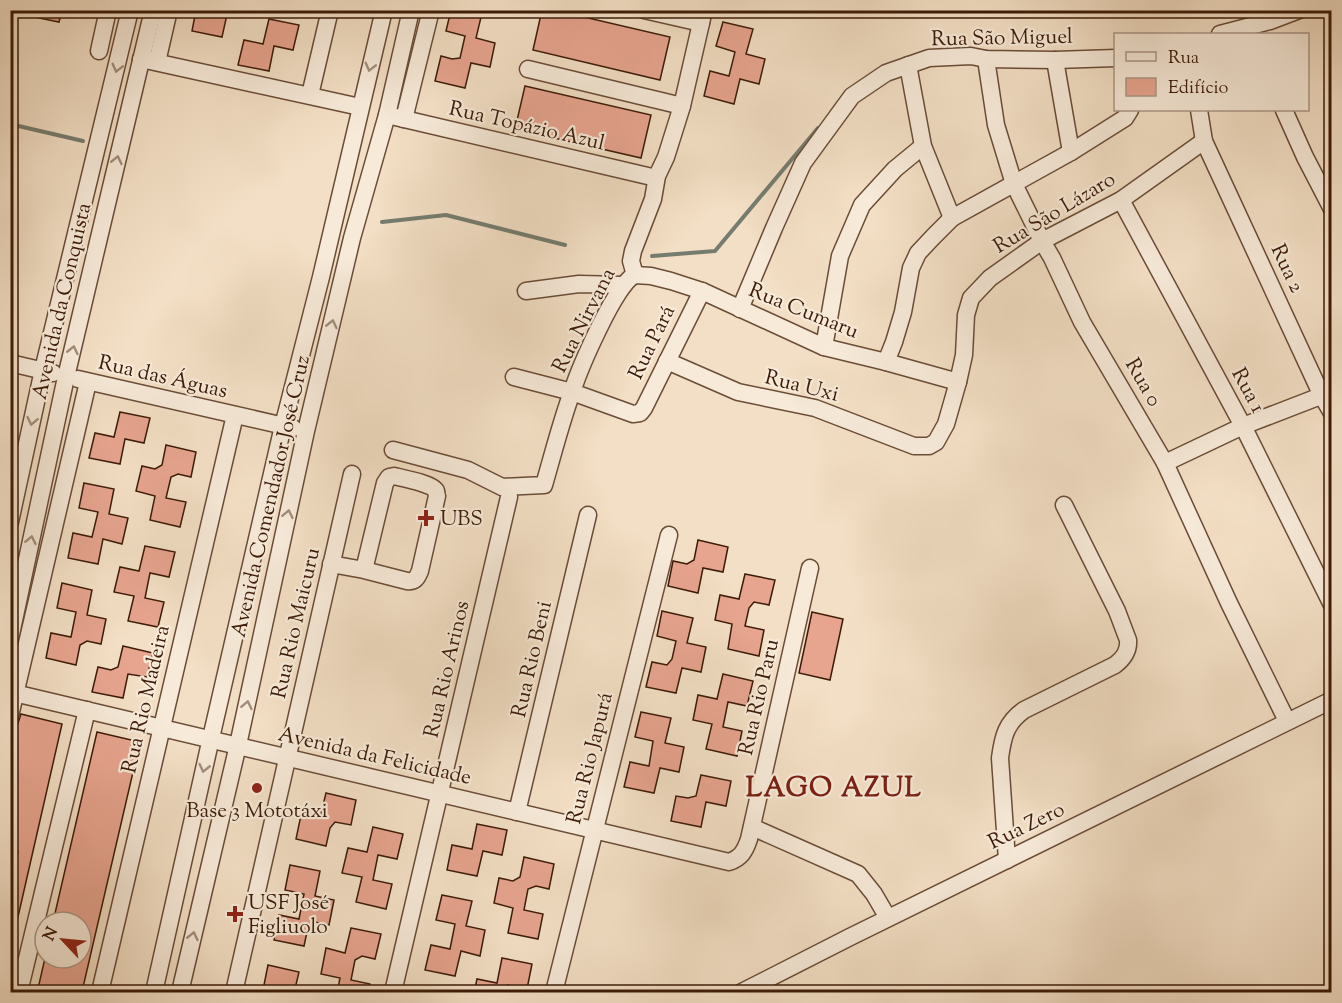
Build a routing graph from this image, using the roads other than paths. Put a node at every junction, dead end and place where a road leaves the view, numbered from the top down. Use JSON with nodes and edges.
{"nodes":[{"id":1,"x":108,"y":10,"type":"edge"},
{"id":2,"x":130,"y":10,"type":"edge"},
{"id":3,"x":153,"y":10,"type":"edge"},
{"id":4,"x":169,"y":10,"type":"edge"},
{"id":5,"x":330,"y":10,"type":"edge"},
{"id":6,"x":384,"y":10,"type":"edge"},
{"id":7,"x":411,"y":10,"type":"edge"},
{"id":8,"x":430,"y":10,"type":"edge"},
{"id":9,"x":644,"y":10,"type":"edge"},
{"id":10,"x":1299,"y":10,"type":"edge"},
{"id":11,"x":702,"y":17,"type":"edge"},
{"id":12,"x":1255,"y":30,"type":"edge"},
{"id":13,"x":1229,"y":33,"type":"edge"},
{"id":14,"x":99,"y":51,"type":"dead end"},
{"id":15,"x":1114,"y":58,"type":"edge"},
{"id":16,"x":986,"y":59,"type":"junction"},
{"id":17,"x":1054,"y":60,"type":"junction"},
{"id":18,"x":149,"y":61,"type":"junction"},
{"id":19,"x":908,"y":65,"type":"junction"},
{"id":20,"x":528,"y":69,"type":"dead end"},
{"id":21,"x":310,"y":95,"type":"junction"},
{"id":22,"x":682,"y":106,"type":"junction"},
{"id":23,"x":360,"y":107,"type":"junction"},
{"id":24,"x":1129,"y":111,"type":"edge"},
{"id":25,"x":1199,"y":111,"type":"edge"},
{"id":26,"x":1284,"y":111,"type":"edge"},
{"id":27,"x":387,"y":115,"type":"junction"},
{"id":28,"x":404,"y":119,"type":"junction"},
{"id":29,"x":1204,"y":141,"type":"junction"},
{"id":30,"x":923,"y":146,"type":"junction"},
{"id":31,"x":1071,"y":152,"type":"junction"},
{"id":32,"x":657,"y":176,"type":"junction"},
{"id":33,"x":1014,"y":184,"type":"junction"},
{"id":34,"x":1121,"y":200,"type":"junction"},
{"id":35,"x":1332,"y":209,"type":"edge"},
{"id":36,"x":952,"y":218,"type":"junction"},
{"id":37,"x":1042,"y":241,"type":"junction"},
{"id":38,"x":629,"y":280,"type":"junction"},
{"id":39,"x":526,"y":291,"type":"dead end"},
{"id":40,"x":702,"y":291,"type":"junction"},
{"id":41,"x":740,"y":309,"type":"junction"},
{"id":42,"x":824,"y":347,"type":"junction"},
{"id":43,"x":667,"y":361,"type":"junction"},
{"id":44,"x":885,"y":362,"type":"junction"},
{"id":45,"x":10,"y":363,"type":"edge"},
{"id":46,"x":43,"y":370,"type":"junction"},
{"id":47,"x":66,"y":377,"type":"junction"},
{"id":48,"x":514,"y":377,"type":"dead end"},
{"id":49,"x":88,"y":382,"type":"junction"},
{"id":50,"x":958,"y":382,"type":"junction"},
{"id":51,"x":572,"y":392,"type":"junction"},
{"id":52,"x":1327,"y":394,"type":"edge"},
{"id":53,"x":1332,"y":413,"type":"edge"},
{"id":54,"x":235,"y":415,"type":"junction"},
{"id":55,"x":283,"y":426,"type":"junction"},
{"id":56,"x":1243,"y":426,"type":"junction"},
{"id":57,"x":306,"y":431,"type":"junction"},
{"id":58,"x":929,"y":447,"type":"joint"},
{"id":59,"x":393,"y":450,"type":"dead end"},
{"id":60,"x":1165,"y":462,"type":"junction"},
{"id":61,"x":352,"y":474,"type":"dead end"},
{"id":62,"x":509,"y":497,"type":"dead end"},
{"id":63,"x":1064,"y":505,"type":"dead end"},
{"id":64,"x":588,"y":515,"type":"dead end"},
{"id":65,"x":10,"y":522,"type":"edge"},
{"id":66,"x":669,"y":535,"type":"dead end"},
{"id":67,"x":332,"y":564,"type":"junction"},
{"id":68,"x":810,"y":568,"type":"dead end"},
{"id":69,"x":364,"y":570,"type":"junction"},
{"id":70,"x":1332,"y":605,"type":"edge"},
{"id":71,"x":10,"y":639,"type":"edge"},
{"id":72,"x":13,"y":692,"type":"edge"},
{"id":73,"x":1332,"y":700,"type":"edge"},
{"id":74,"x":87,"y":710,"type":"junction"},
{"id":75,"x":10,"y":716,"type":"edge"},
{"id":76,"x":1287,"y":721,"type":"junction"},
{"id":77,"x":162,"y":727,"type":"junction"},
{"id":78,"x":211,"y":738,"type":"junction"},
{"id":79,"x":238,"y":745,"type":"junction"},
{"id":80,"x":288,"y":758,"type":"junction"},
{"id":81,"x":440,"y":794,"type":"junction"},
{"id":82,"x":517,"y":812,"type":"junction"},
{"id":83,"x":752,"y":827,"type":"junction"},
{"id":84,"x":595,"y":829,"type":"junction"},
{"id":85,"x":1007,"y":860,"type":"junction"},
{"id":86,"x":729,"y":862,"type":"joint"},
{"id":87,"x":888,"y":918,"type":"junction"},
{"id":88,"x":19,"y":993,"type":"edge"},
{"id":89,"x":100,"y":993,"type":"edge"},
{"id":90,"x":154,"y":993,"type":"edge"},
{"id":91,"x":180,"y":993,"type":"edge"},
{"id":92,"x":234,"y":993,"type":"edge"},
{"id":93,"x":393,"y":993,"type":"edge"},
{"id":94,"x":554,"y":993,"type":"edge"},
{"id":95,"x":742,"y":993,"type":"edge"}],
"edges":[{"from":1,"to":14,"type":"street"},
{"from":2,"to":46,"type":"street","name":"Avenida da Conquista","one_way":true},
{"from":3,"to":18,"type":"street","name":"Avenida da Conquista"},
{"from":4,"to":18,"type":"street"},
{"from":5,"to":21,"type":"street"},
{"from":6,"to":23,"type":"street","name":"Avenida Comendador José Cruz","one_way":true},
{"from":7,"to":27,"type":"street","name":"Avenida Comendador José Cruz"},
{"from":8,"to":28,"type":"street"},
{"from":9,"to":11,"type":"street"},
{"from":10,"to":12,"type":"street"},
{"from":11,"to":22,"type":"street","name":"Rua Nirvana"},
{"from":12,"to":13,"type":"street"},
{"from":15,"to":17,"type":"street","name":"Rua São Miguel"},
{"from":16,"to":17,"type":"street","name":"Rua São Miguel"},
{"from":16,"to":19,"type":"street","name":"Rua São Miguel"},
{"from":16,"to":33,"type":"street","name":"Rua 0"},
{"from":17,"to":31,"type":"street"},
{"from":18,"to":21,"type":"street"},
{"from":47,"to":18,"type":"street","name":"Avenida da Conquista","one_way":true},
{"from":19,"to":30,"type":"street"},
{"from":19,"to":41,"type":"street","name":"Rua São Miguel"},
{"from":20,"to":22,"type":"street"},
{"from":21,"to":23,"type":"street"},
{"from":22,"to":32,"type":"street","name":"Rua Nirvana"},
{"from":23,"to":55,"type":"street","name":"Avenida Comendador José Cruz"},
{"from":24,"to":31,"type":"street"},
{"from":25,"to":29,"type":"street","name":"Rua 2"},
{"from":26,"to":35,"type":"street"},
{"from":27,"to":28,"type":"street","name":"Rua Topázio Azul"},
{"from":57,"to":27,"type":"street","name":"Avenida Comendador José Cruz","one_way":true},
{"from":28,"to":32,"type":"street","name":"Rua Topázio Azul"},
{"from":29,"to":34,"type":"street","name":"Rua São Lázaro"},
{"from":29,"to":52,"type":"street","name":"Rua 2"},
{"from":30,"to":36,"type":"street"},
{"from":30,"to":42,"type":"street"},
{"from":31,"to":33,"type":"street"},
{"from":32,"to":38,"type":"street","name":"Rua Nirvana"},
{"from":33,"to":36,"type":"street"},
{"from":33,"to":37,"type":"street","name":"Rua 0"},
{"from":34,"to":37,"type":"street","name":"Rua São Lázaro"},
{"from":34,"to":56,"type":"street","name":"Rua 1"},
{"from":36,"to":44,"type":"street"},
{"from":37,"to":50,"type":"street","name":"Rua São Lázaro"},
{"from":37,"to":60,"type":"street","name":"Rua 0"},
{"from":38,"to":39,"type":"street","name":"Rua Cumaru"},
{"from":38,"to":40,"type":"street","name":"Rua Cumaru"},
{"from":38,"to":51,"type":"street","name":"Rua Nirvana"},
{"from":40,"to":41,"type":"street","name":"Rua Cumaru"},
{"from":40,"to":43,"type":"street","name":"Rua Pará"},
{"from":41,"to":42,"type":"street","name":"Rua Cumaru"},
{"from":42,"to":44,"type":"street","name":"Rua Cumaru"},
{"from":43,"to":51,"type":"street","name":"Rua Pará"},
{"from":43,"to":58,"type":"street","name":"Rua Uxi"},
{"from":44,"to":50,"type":"street","name":"Rua Cumaru"},
{"from":45,"to":46,"type":"street","name":"Rua das Águas"},
{"from":46,"to":47,"type":"street","name":"Rua das Águas"},
{"from":46,"to":65,"type":"street","name":"Avenida da Conquista","one_way":true},
{"from":47,"to":49,"type":"street","name":"Rua das Águas"},
{"from":71,"to":47,"type":"street","name":"Avenida da Conquista","one_way":true},
{"from":48,"to":51,"type":"street"},
{"from":49,"to":54,"type":"street","name":"Rua das Águas"},
{"from":49,"to":72,"type":"street"},
{"from":50,"to":58,"type":"street","name":"Rua São Lázaro"},
{"from":51,"to":59,"type":"street","name":"Rua Nirvana"},
{"from":52,"to":53,"type":"street","name":"Rua 2"},
{"from":52,"to":56,"type":"street"},
{"from":54,"to":55,"type":"street","name":"Rua das Águas"},
{"from":54,"to":77,"type":"street","name":"Rua Rio Madeira"},
{"from":55,"to":57,"type":"street","name":"Rua das Águas"},
{"from":55,"to":78,"type":"street","name":"Avenida Comendador José Cruz"},
{"from":56,"to":60,"type":"street"},
{"from":56,"to":70,"type":"street","name":"Rua 1"},
{"from":79,"to":57,"type":"street","name":"Avenida Comendador José Cruz","one_way":true},
{"from":60,"to":76,"type":"street","name":"Rua 0"},
{"from":61,"to":67,"type":"street","name":"Rua Rio Maicuru"},
{"from":62,"to":81,"type":"street","name":"Rua Rio Arinos"},
{"from":63,"to":85,"type":"street"},
{"from":64,"to":82,"type":"street","name":"Rua Rio Beni"},
{"from":66,"to":84,"type":"street","name":"Rua Rio Japurá"},
{"from":67,"to":69,"type":"street"},
{"from":67,"to":80,"type":"street","name":"Rua Rio Maicuru"},
{"from":68,"to":83,"type":"street","name":"Rua Rio Paru"},
{"from":69,"to":69,"type":"street"},
{"from":72,"to":74,"type":"street","name":"Avenida da Felicidade"},
{"from":72,"to":75,"type":"street"},
{"from":73,"to":76,"type":"street","name":"Rua Zero"},
{"from":74,"to":77,"type":"street","name":"Avenida da Felicidade"},
{"from":74,"to":88,"type":"street"},
{"from":76,"to":85,"type":"street","name":"Rua Zero"},
{"from":77,"to":78,"type":"street","name":"Avenida da Felicidade"},
{"from":77,"to":89,"type":"street","name":"Rua Rio Madeira"},
{"from":78,"to":79,"type":"street","name":"Avenida da Felicidade"},
{"from":78,"to":90,"type":"street","name":"Avenida Comendador José Cruz","one_way":true},
{"from":79,"to":80,"type":"street","name":"Avenida da Felicidade"},
{"from":91,"to":79,"type":"street","name":"Avenida Comendador José Cruz","one_way":true},
{"from":80,"to":81,"type":"street","name":"Avenida da Felicidade"},
{"from":80,"to":92,"type":"street","name":"Rua Rio Maicuru"},
{"from":81,"to":82,"type":"street","name":"Avenida da Felicidade"},
{"from":81,"to":93,"type":"street","name":"Rua Rio Arinos"},
{"from":82,"to":84,"type":"street","name":"Avenida da Felicidade"},
{"from":83,"to":86,"type":"street","name":"Rua Rio Paru"},
{"from":83,"to":87,"type":"street"},
{"from":84,"to":86,"type":"street","name":"Avenida da Felicidade"},
{"from":84,"to":94,"type":"street","name":"Rua Rio Japurá"},
{"from":85,"to":87,"type":"street","name":"Rua Zero"},
{"from":87,"to":95,"type":"street","name":"Rua Zero"}]}
